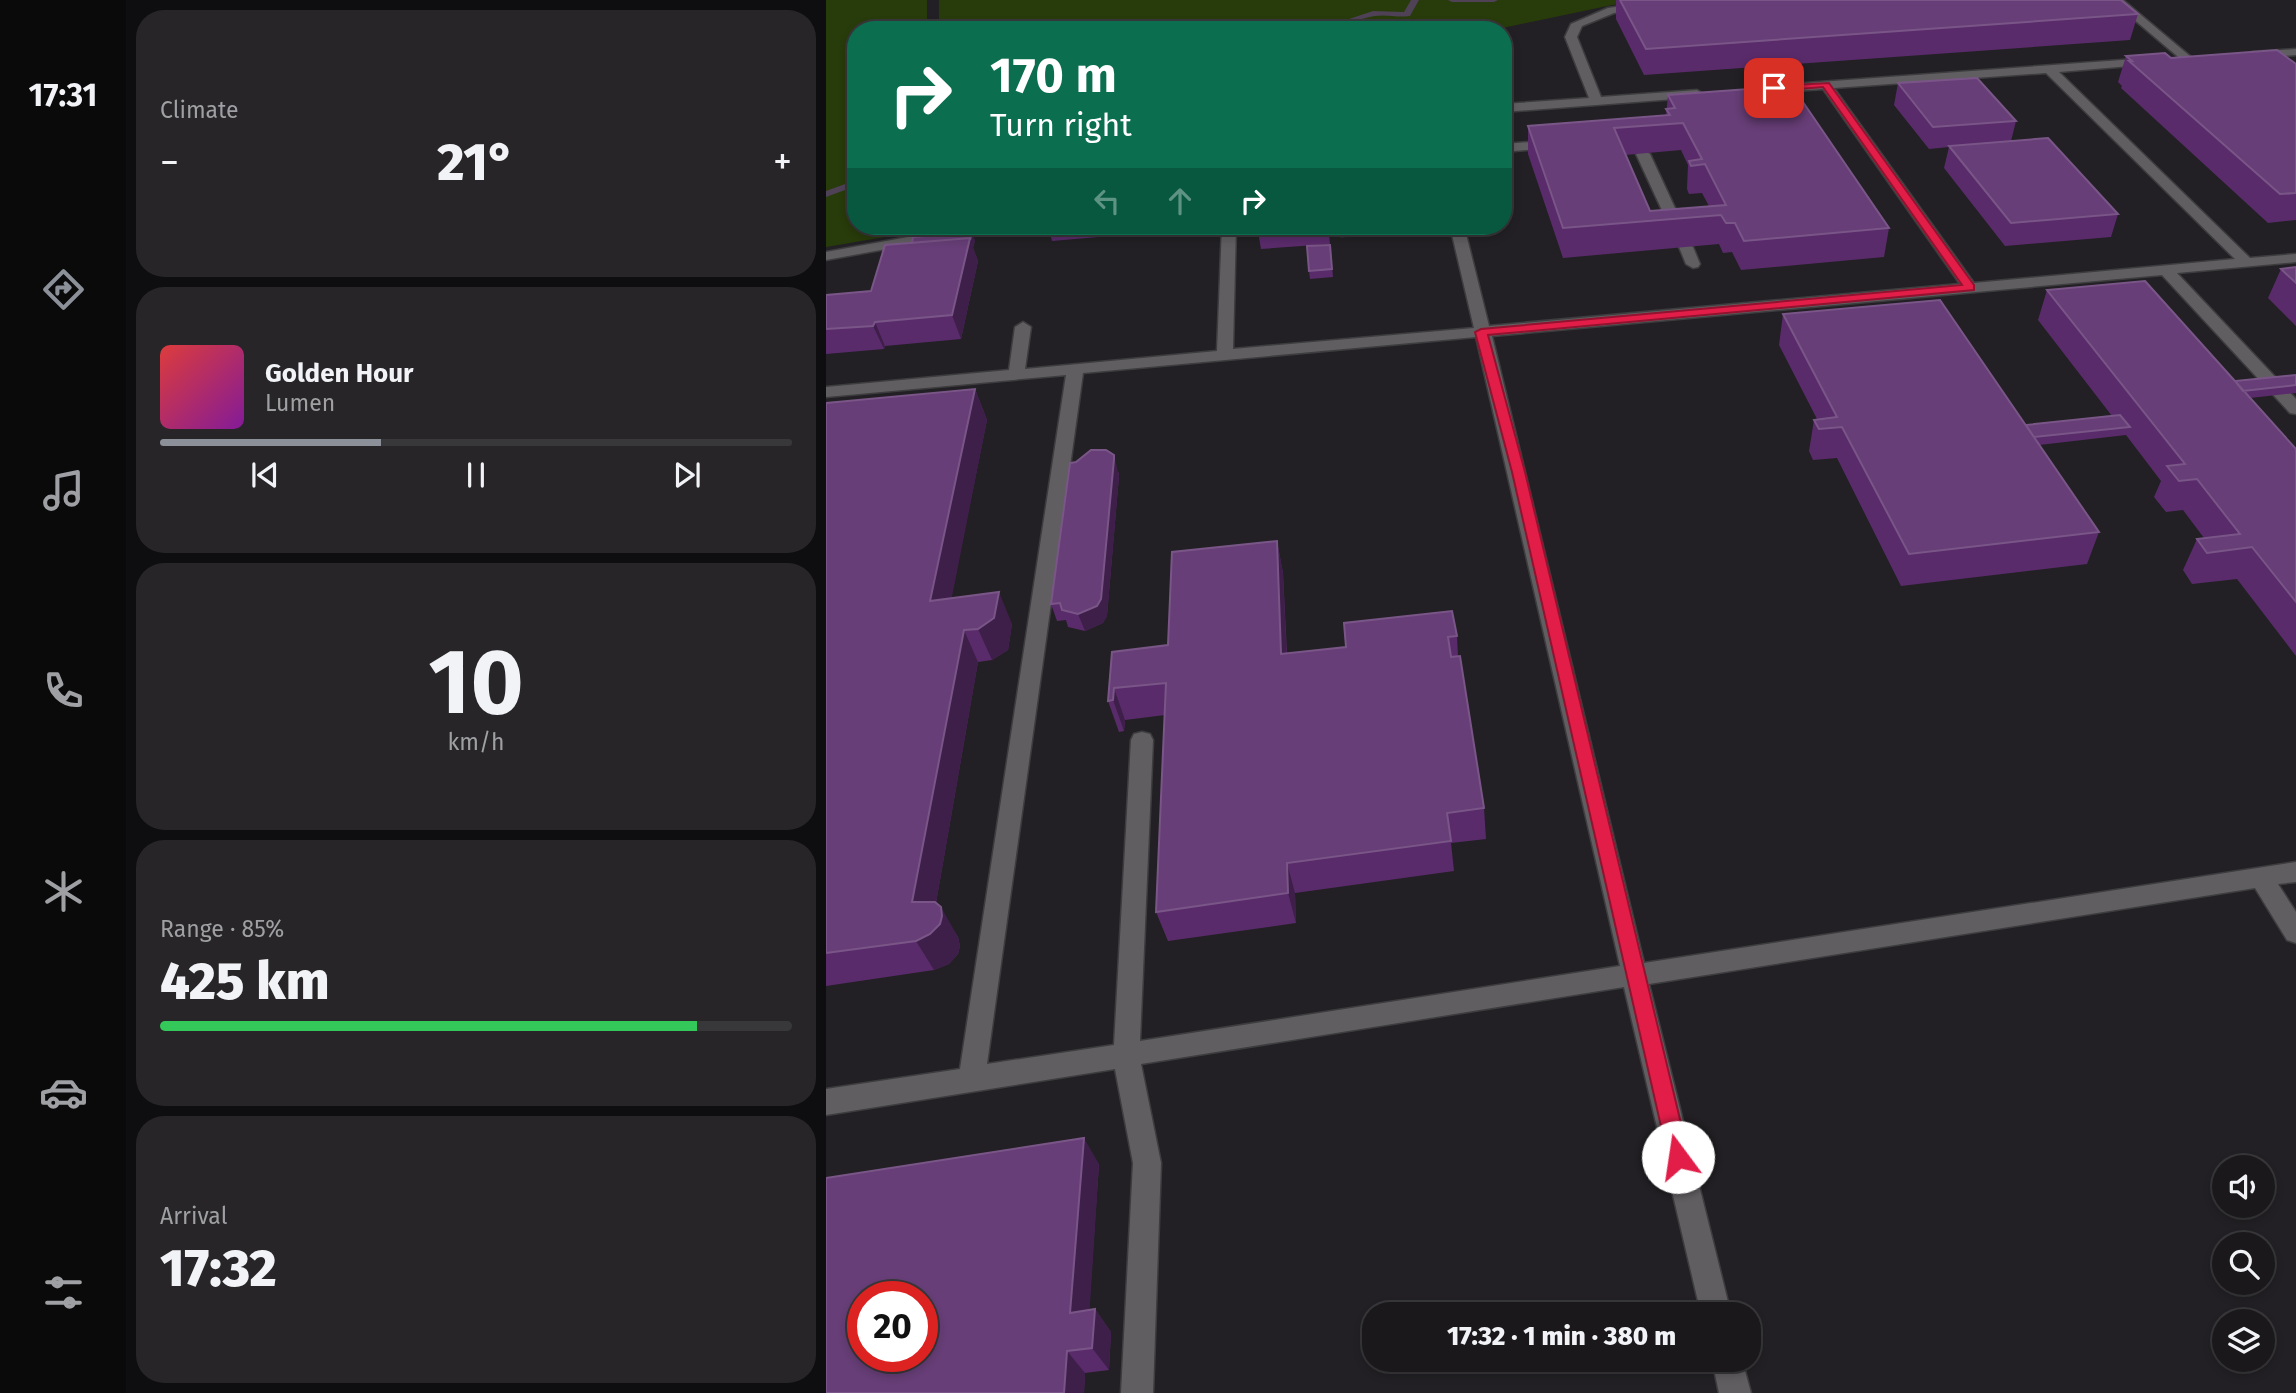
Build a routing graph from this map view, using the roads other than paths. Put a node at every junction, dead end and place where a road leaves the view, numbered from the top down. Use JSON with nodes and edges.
{"nodes":[{"id":1,"x":2116,"y":0,"type":"edge"},
{"id":2,"x":1660,"y":5,"type":"edge"},
{"id":3,"x":2294,"y":53,"type":"edge"},
{"id":4,"x":2238,"y":56,"type":"edge"},
{"id":5,"x":2173,"y":60,"type":"edge"},
{"id":6,"x":2159,"y":61,"type":"edge"},
{"id":7,"x":2049,"y":69,"type":"junction"},
{"id":8,"x":1826,"y":85,"type":"junction"},
{"id":9,"x":1756,"y":90,"type":"edge"},
{"id":10,"x":1715,"y":93,"type":"edge"},
{"id":11,"x":1597,"y":102,"type":"junction"},
{"id":12,"x":1512,"y":107,"type":"edge"},
{"id":13,"x":1571,"y":143,"type":"edge"},
{"id":14,"x":1512,"y":147,"type":"edge"},
{"id":15,"x":1643,"y":154,"type":"edge"},
{"id":16,"x":941,"y":235,"type":"edge"},
{"id":17,"x":1229,"y":235,"type":"edge"},
{"id":18,"x":1459,"y":235,"type":"edge"},
{"id":19,"x":826,"y":256,"type":"edge"},
{"id":20,"x":2296,"y":258,"type":"edge"},
{"id":21,"x":2247,"y":263,"type":"junction"},
{"id":22,"x":1693,"y":264,"type":"dead end"},
{"id":23,"x":2165,"y":269,"type":"junction"},
{"id":24,"x":1970,"y":288,"type":"junction"},
{"id":25,"x":1023,"y":327,"type":"dead end"},
{"id":26,"x":1481,"y":332,"type":"junction"},
{"id":27,"x":1225,"y":355,"type":"junction"},
{"id":28,"x":1075,"y":369,"type":"junction"},
{"id":29,"x":1016,"y":375,"type":"junction"},
{"id":30,"x":826,"y":392,"type":"edge"},
{"id":31,"x":2296,"y":409,"type":"edge"},
{"id":32,"x":1142,"y":740,"type":"dead end"},
{"id":33,"x":2296,"y":872,"type":"edge"},
{"id":34,"x":2261,"y":877,"type":"junction"},
{"id":35,"x":2296,"y":933,"type":"edge"},
{"id":36,"x":1634,"y":975,"type":"junction"},
{"id":37,"x":1126,"y":1056,"type":"junction"},
{"id":38,"x":972,"y":1080,"type":"junction"},
{"id":39,"x":826,"y":1102,"type":"edge"},
{"id":40,"x":1713,"y":1302,"type":"edge"},
{"id":41,"x":1730,"y":1372,"type":"edge"},
{"id":42,"x":1138,"y":1393,"type":"edge"},
{"id":43,"x":1735,"y":1393,"type":"edge"}],
"edges":[{"from":1,"to":5,"type":"lane"},
{"from":2,"to":11,"type":"lane"},
{"from":3,"to":4,"type":"lane"},
{"from":6,"to":7,"type":"lane"},
{"from":7,"to":8,"type":"lane"},
{"from":7,"to":21,"type":"lane"},
{"from":8,"to":9,"type":"lane"},
{"from":8,"to":24,"type":"lane"},
{"from":10,"to":11,"type":"lane"},
{"from":11,"to":12,"type":"lane"},
{"from":13,"to":14,"type":"lane"},
{"from":15,"to":22,"type":"lane"},
{"from":16,"to":19,"type":"lane"},
{"from":17,"to":27,"type":"lane"},
{"from":18,"to":26,"type":"lane"},
{"from":20,"to":21,"type":"lane"},
{"from":21,"to":23,"type":"lane"},
{"from":23,"to":24,"type":"lane"},
{"from":23,"to":31,"type":"lane"},
{"from":24,"to":26,"type":"lane"},
{"from":25,"to":29,"type":"lane"},
{"from":26,"to":27,"type":"lane"},
{"from":26,"to":36,"type":"lane"},
{"from":27,"to":28,"type":"lane"},
{"from":28,"to":29,"type":"lane"},
{"from":28,"to":38,"type":"lane"},
{"from":29,"to":30,"type":"lane"},
{"from":32,"to":37,"type":"lane"},
{"from":33,"to":34,"type":"lane"},
{"from":34,"to":35,"type":"lane"},
{"from":34,"to":36,"type":"lane"},
{"from":36,"to":37,"type":"lane"},
{"from":36,"to":40,"type":"lane"},
{"from":37,"to":38,"type":"lane"},
{"from":37,"to":42,"type":"lane"},
{"from":38,"to":39,"type":"lane"},
{"from":41,"to":43,"type":"lane"}]}
